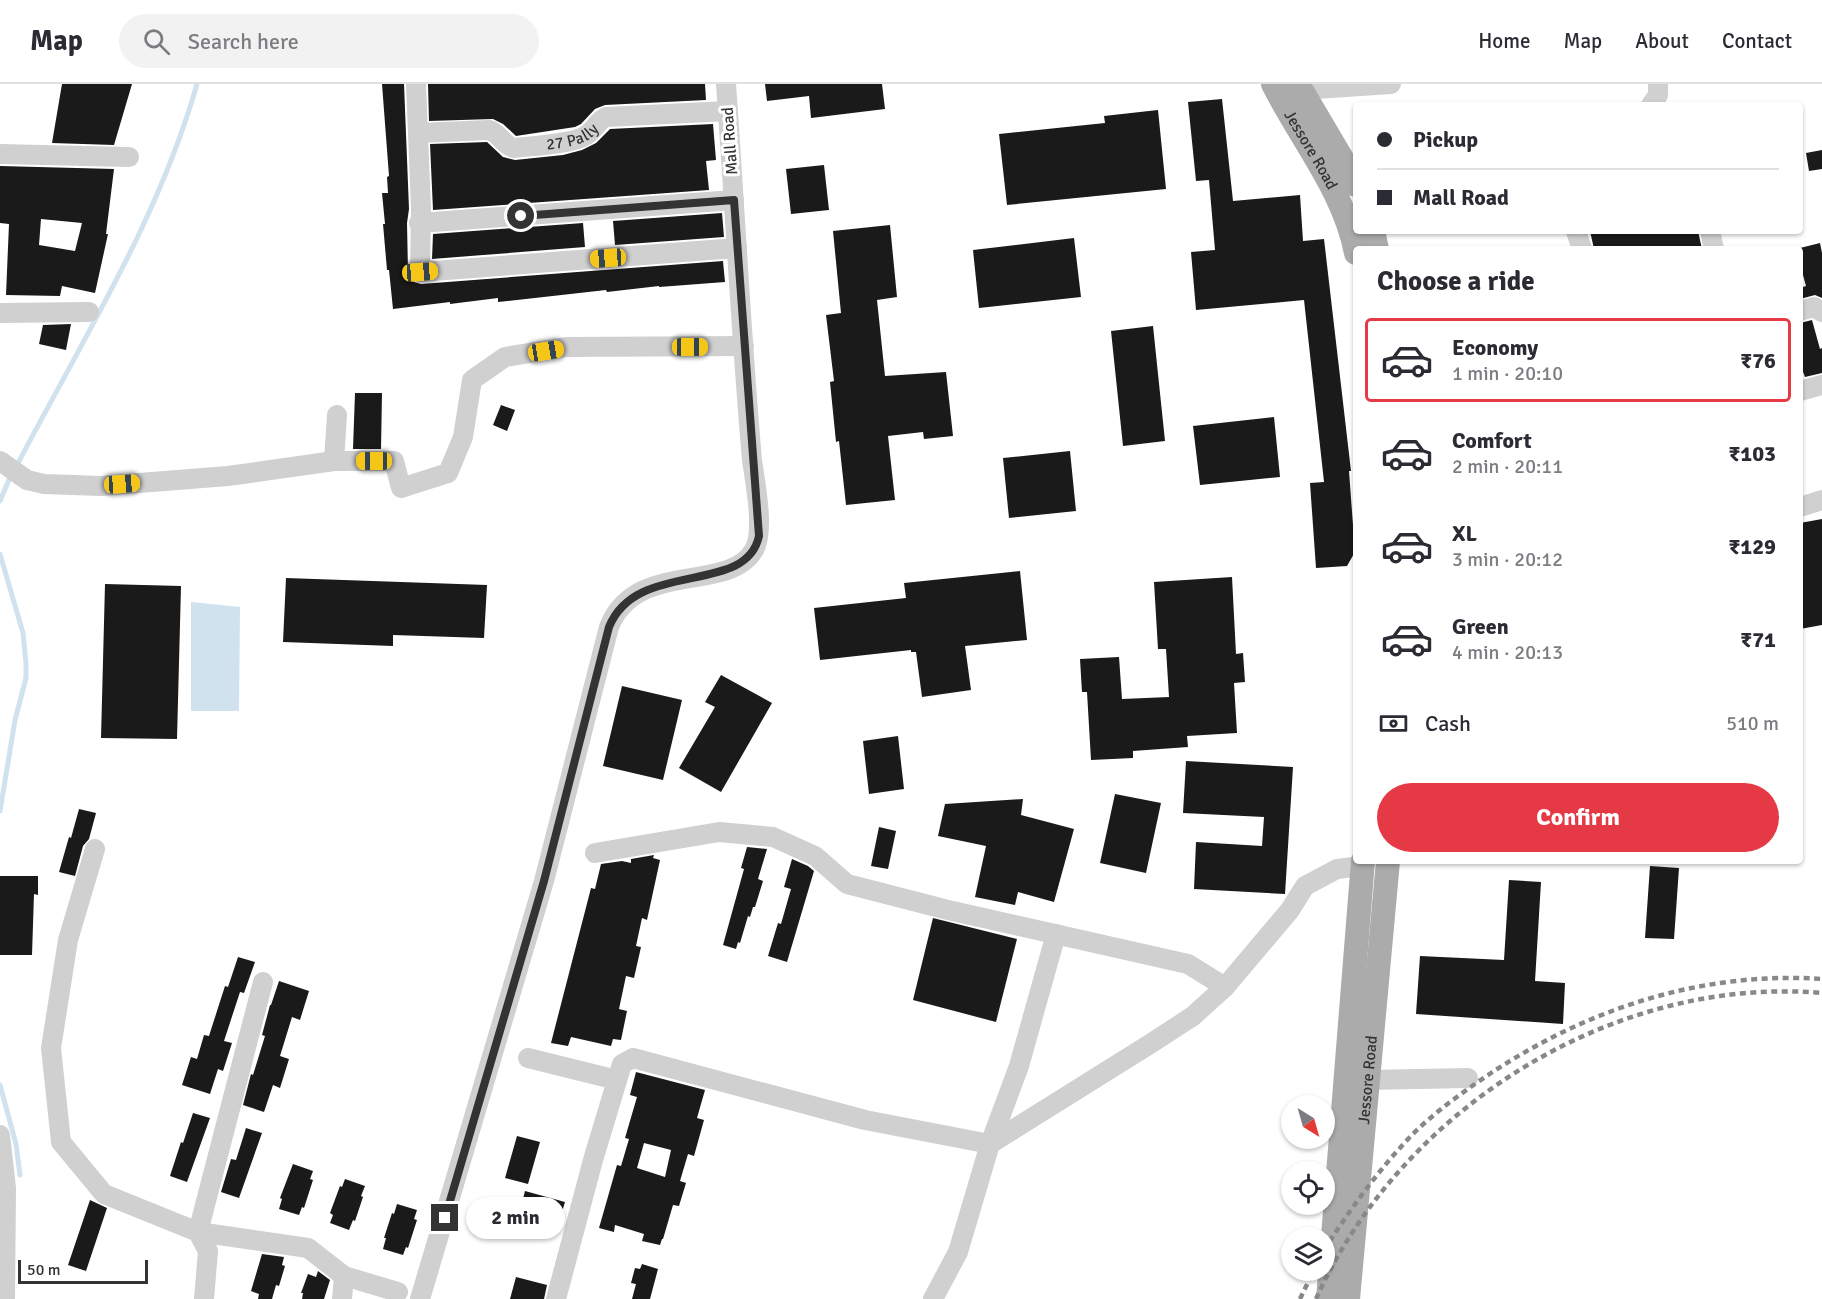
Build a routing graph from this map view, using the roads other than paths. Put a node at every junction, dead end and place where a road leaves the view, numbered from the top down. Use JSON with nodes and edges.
{"nodes":[{"id":1,"x":416,"y":84,"type":"edge"},
{"id":2,"x":726,"y":84,"type":"edge"},
{"id":3,"x":1273,"y":84,"type":"edge"},
{"id":4,"x":1391,"y":84,"type":"edge"},
{"id":5,"x":1658,"y":84,"type":"edge"},
{"id":6,"x":1299,"y":87,"type":"edge"},
{"id":7,"x":1653,"y":102,"type":"edge"},
{"id":8,"x":728,"y":111,"type":"junction"},
{"id":9,"x":417,"y":133,"type":"junction"},
{"id":10,"x":0,"y":154,"type":"edge"},
{"id":11,"x":1348,"y":155,"type":"edge"},
{"id":12,"x":129,"y":157,"type":"dead end"},
{"id":13,"x":1353,"y":174,"type":"edge"},
{"id":14,"x":734,"y":200,"type":"junction"},
{"id":15,"x":419,"y":223,"type":"junction"},
{"id":16,"x":1354,"y":246,"type":"edge"},
{"id":17,"x":736,"y":248,"type":"junction"},
{"id":18,"x":1803,"y":310,"type":"edge"},
{"id":19,"x":89,"y":312,"type":"dead end"},
{"id":20,"x":1822,"y":312,"type":"edge"},
{"id":21,"x":0,"y":313,"type":"edge"},
{"id":22,"x":744,"y":346,"type":"junction"},
{"id":23,"x":1822,"y":385,"type":"edge"},
{"id":24,"x":1803,"y":390,"type":"edge"},
{"id":25,"x":337,"y":415,"type":"dead end"},
{"id":26,"x":334,"y":461,"type":"junction"},
{"id":27,"x":4,"y":463,"type":"edge"},
{"id":28,"x":1822,"y":500,"type":"edge"},
{"id":29,"x":1803,"y":506,"type":"edge"},
{"id":30,"x":95,"y":849,"type":"dead end"},
{"id":31,"x":595,"y":853,"type":"dead end"},
{"id":32,"x":1359,"y":864,"type":"edge"},
{"id":33,"x":1363,"y":864,"type":"edge"},
{"id":34,"x":1388,"y":864,"type":"edge"},
{"id":35,"x":1056,"y":934,"type":"junction"},
{"id":36,"x":263,"y":982,"type":"dead end"},
{"id":37,"x":1225,"y":987,"type":"junction"},
{"id":38,"x":528,"y":1058,"type":"dead end"},
{"id":39,"x":1468,"y":1078,"type":"dead end"},
{"id":40,"x":617,"y":1080,"type":"junction"},
{"id":41,"x":1368,"y":1080,"type":"junction"},
{"id":42,"x":0,"y":1135,"type":"edge"},
{"id":43,"x":990,"y":1144,"type":"junction"},
{"id":44,"x":198,"y":1232,"type":"junction"},
{"id":45,"x":344,"y":1276,"type":"junction"},
{"id":46,"x":398,"y":1292,"type":"dead end"},
{"id":47,"x":5,"y":1299,"type":"edge"},
{"id":48,"x":204,"y":1299,"type":"edge"},
{"id":49,"x":342,"y":1299,"type":"edge"},
{"id":50,"x":420,"y":1299,"type":"edge"},
{"id":51,"x":556,"y":1299,"type":"edge"},
{"id":52,"x":933,"y":1299,"type":"edge"},
{"id":53,"x":1328,"y":1299,"type":"edge"},
{"id":54,"x":1348,"y":1299,"type":"edge"}],
"edges":[{"from":1,"to":9,"type":"street"},
{"from":2,"to":8,"type":"street","name":"Mall Road"},
{"from":3,"to":16,"type":"main road","name":"Jessore Road"},
{"from":4,"to":6,"type":"street"},
{"from":5,"to":7,"type":"street"},
{"from":6,"to":11,"type":"main road","name":"Jessore Road"},
{"from":8,"to":9,"type":"street","name":"27 Pally"},
{"from":8,"to":14,"type":"street","name":"Mall Road"},
{"from":9,"to":15,"type":"street"},
{"from":10,"to":12,"type":"street"},
{"from":11,"to":13,"type":"main road","name":"Jessore Road"},
{"from":14,"to":15,"type":"street"},
{"from":14,"to":17,"type":"street","name":"Mall Road"},
{"from":15,"to":17,"type":"street"},
{"from":17,"to":22,"type":"street","name":"Mall Road"},
{"from":18,"to":20,"type":"street"},
{"from":19,"to":21,"type":"street"},
{"from":22,"to":26,"type":"street"},
{"from":22,"to":50,"type":"street","name":"Mall Road"},
{"from":23,"to":24,"type":"street"},
{"from":25,"to":26,"type":"street"},
{"from":26,"to":27,"type":"street"},
{"from":28,"to":29,"type":"street"},
{"from":30,"to":44,"type":"street"},
{"from":31,"to":35,"type":"street"},
{"from":32,"to":37,"type":"street"},
{"from":33,"to":53,"type":"main road","name":"Jessore Road"},
{"from":34,"to":41,"type":"main road","name":"Jessore Road"},
{"from":35,"to":37,"type":"street"},
{"from":35,"to":43,"type":"street"},
{"from":36,"to":44,"type":"street"},
{"from":37,"to":43,"type":"street"},
{"from":38,"to":40,"type":"street"},
{"from":39,"to":41,"type":"street"},
{"from":40,"to":43,"type":"street"},
{"from":40,"to":51,"type":"street"},
{"from":41,"to":54,"type":"main road","name":"Jessore Road"},
{"from":42,"to":47,"type":"street"},
{"from":43,"to":52,"type":"street"},
{"from":44,"to":45,"type":"street"},
{"from":44,"to":48,"type":"street"},
{"from":45,"to":46,"type":"street"},
{"from":45,"to":49,"type":"street"}]}
